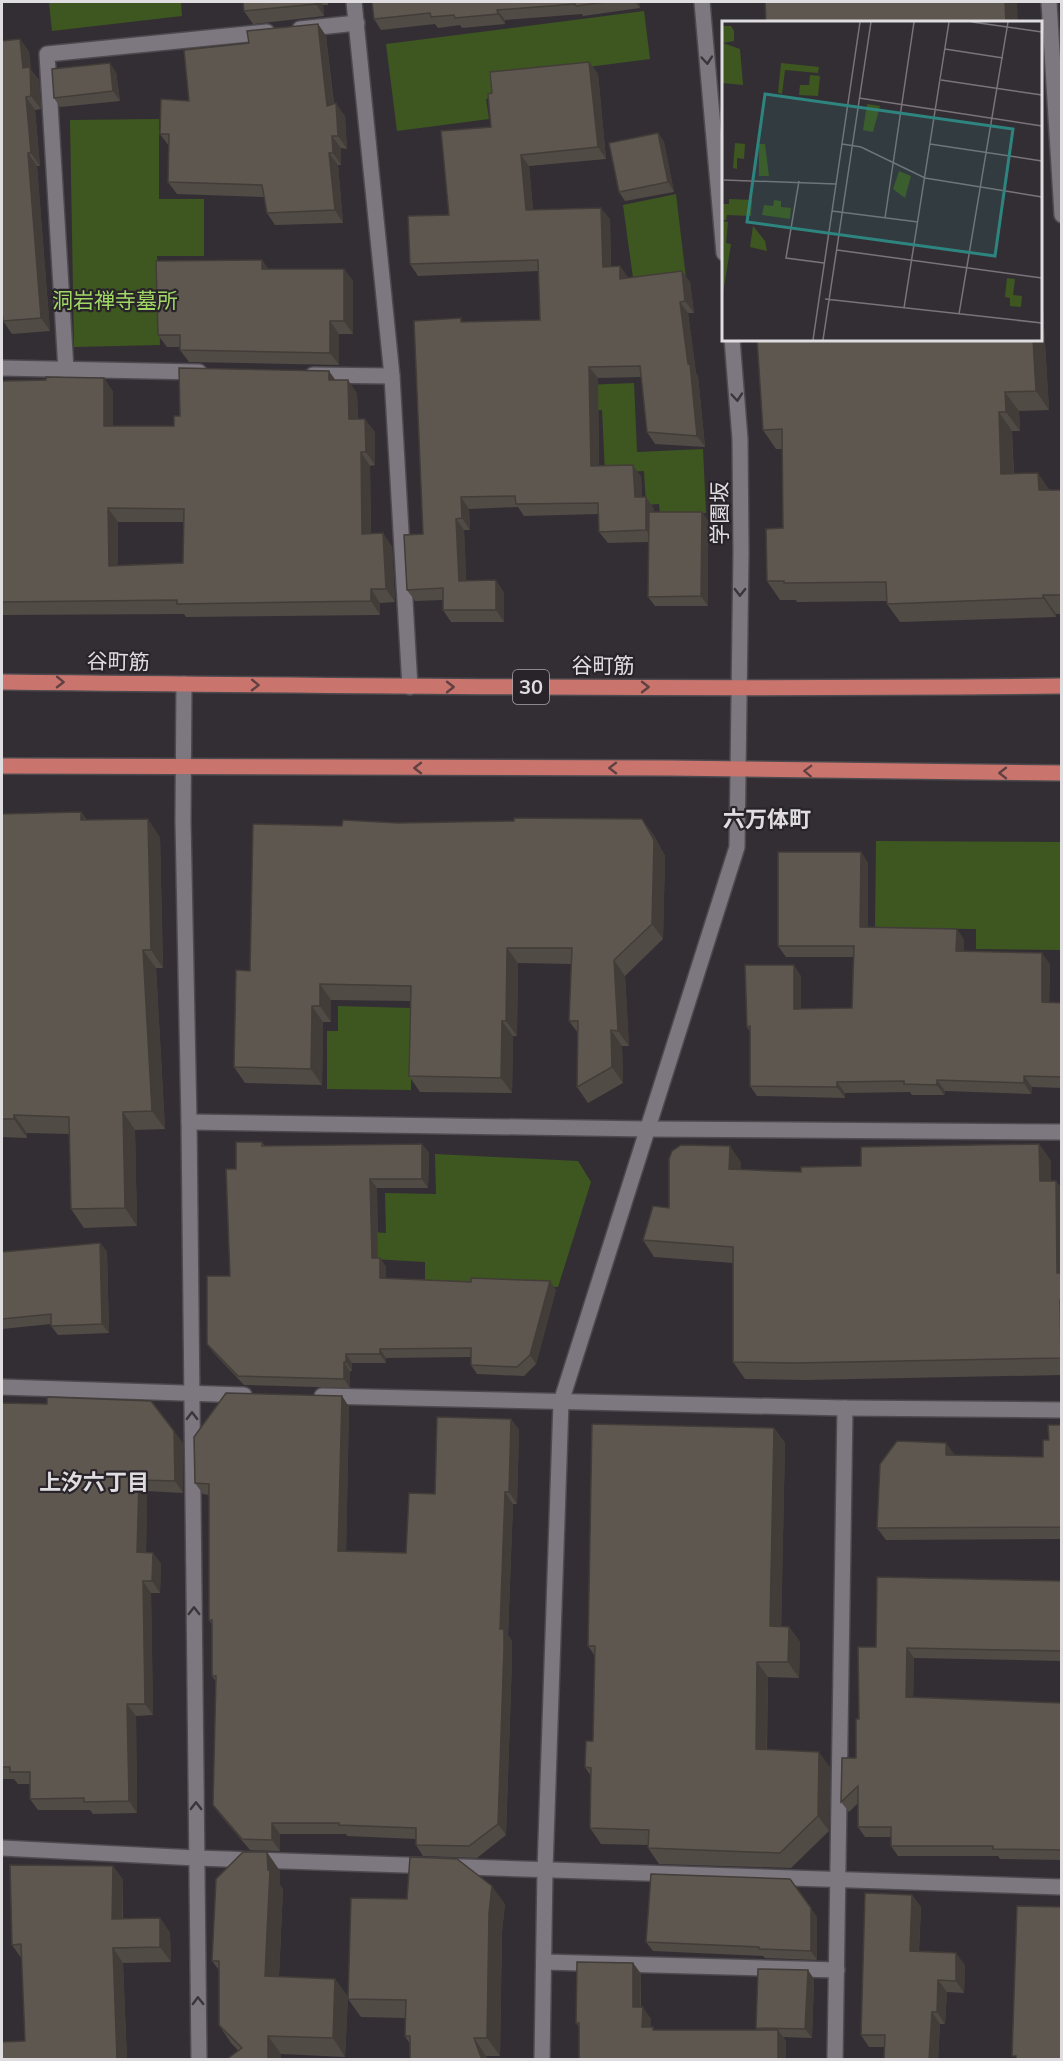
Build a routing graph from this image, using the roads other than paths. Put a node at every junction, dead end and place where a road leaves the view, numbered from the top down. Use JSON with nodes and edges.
{"nodes":[{"id":1,"x":354,"y":2,"type":"edge"},
{"id":2,"x":702,"y":2,"type":"edge"},
{"id":3,"x":1049,"y":2,"type":"edge"},
{"id":4,"x":357,"y":23,"type":"junction"},
{"id":5,"x":1062,"y":215,"type":"edge"},
{"id":6,"x":722,"y":230,"type":"edge"},
{"id":7,"x":732,"y":340,"type":"edge"},
{"id":8,"x":2,"y":368,"type":"edge"},
{"id":9,"x":66,"y":370,"type":"junction"},
{"id":10,"x":218,"y":373,"type":"edge"},
{"id":11,"x":299,"y":374,"type":"edge"},
{"id":12,"x":392,"y":376,"type":"junction"},
{"id":13,"x":2,"y":682,"type":"edge"},
{"id":14,"x":184,"y":684,"type":"junction"},
{"id":15,"x":1062,"y":686,"type":"edge"},
{"id":16,"x":410,"y":687,"type":"junction"},
{"id":17,"x":739,"y":687,"type":"junction"},
{"id":18,"x":2,"y":766,"type":"edge"},
{"id":19,"x":183,"y":767,"type":"junction"},
{"id":20,"x":738,"y":769,"type":"junction"},
{"id":21,"x":1062,"y":773,"type":"edge"},
{"id":22,"x":189,"y":1122,"type":"junction"},
{"id":23,"x":648,"y":1129,"type":"junction"},
{"id":24,"x":1062,"y":1132,"type":"edge"},
{"id":25,"x":2,"y":1386,"type":"edge"},
{"id":26,"x":192,"y":1394,"type":"junction"},
{"id":27,"x":263,"y":1395,"type":"edge"},
{"id":28,"x":311,"y":1396,"type":"edge"},
{"id":29,"x":561,"y":1402,"type":"junction"},
{"id":30,"x":845,"y":1408,"type":"junction"},
{"id":31,"x":1062,"y":1410,"type":"edge"},
{"id":32,"x":2,"y":1848,"type":"edge"},
{"id":33,"x":196,"y":1858,"type":"junction"},
{"id":34,"x":545,"y":1870,"type":"junction"},
{"id":35,"x":838,"y":1879,"type":"junction"},
{"id":36,"x":1062,"y":1887,"type":"edge"},
{"id":37,"x":544,"y":1962,"type":"junction"},
{"id":38,"x":837,"y":1970,"type":"junction"},
{"id":39,"x":199,"y":2060,"type":"edge"},
{"id":40,"x":542,"y":2060,"type":"edge"},
{"id":41,"x":835,"y":2060,"type":"edge"}],
"edges":[{"from":1,"to":4,"type":"street"},
{"from":2,"to":6,"type":"street","one_way":true},
{"from":3,"to":5,"type":"street"},
{"from":4,"to":9,"type":"street"},
{"from":4,"to":12,"type":"street"},
{"from":7,"to":17,"type":"street","name":"学園坂","one_way":true},
{"from":8,"to":9,"type":"street"},
{"from":9,"to":10,"type":"street"},
{"from":11,"to":12,"type":"street"},
{"from":12,"to":16,"type":"street"},
{"from":13,"to":14,"type":"main road","name":"谷町筋","number":"30","one_way":true},
{"from":14,"to":16,"type":"main road","name":"谷町筋","number":"30","one_way":true},
{"from":14,"to":19,"type":"street"},
{"from":15,"to":17,"type":"main road","name":"谷町筋","number":"30"},
{"from":16,"to":17,"type":"main road","name":"谷町筋","number":"30","one_way":true},
{"from":17,"to":20,"type":"street","name":"学園坂"},
{"from":18,"to":19,"type":"main road"},
{"from":20,"to":19,"type":"main road","one_way":true},
{"from":19,"to":22,"type":"street"},
{"from":21,"to":20,"type":"main road","one_way":true},
{"from":20,"to":23,"type":"street","name":"学園坂"},
{"from":22,"to":23,"type":"street"},
{"from":22,"to":26,"type":"street"},
{"from":23,"to":24,"type":"street"},
{"from":23,"to":29,"type":"street","name":"学園坂"},
{"from":25,"to":26,"type":"street"},
{"from":26,"to":27,"type":"street"},
{"from":33,"to":26,"type":"street","one_way":true},
{"from":28,"to":29,"type":"street"},
{"from":29,"to":30,"type":"street"},
{"from":29,"to":34,"type":"street","name":"学園坂"},
{"from":30,"to":31,"type":"street"},
{"from":30,"to":35,"type":"street"},
{"from":32,"to":33,"type":"street"},
{"from":33,"to":34,"type":"street"},
{"from":39,"to":33,"type":"street","one_way":true},
{"from":34,"to":35,"type":"street"},
{"from":34,"to":37,"type":"street","name":"学園坂"},
{"from":35,"to":36,"type":"street"},
{"from":35,"to":38,"type":"street"},
{"from":37,"to":38,"type":"street"},
{"from":37,"to":40,"type":"street","name":"学園坂"},
{"from":38,"to":41,"type":"street"}]}
